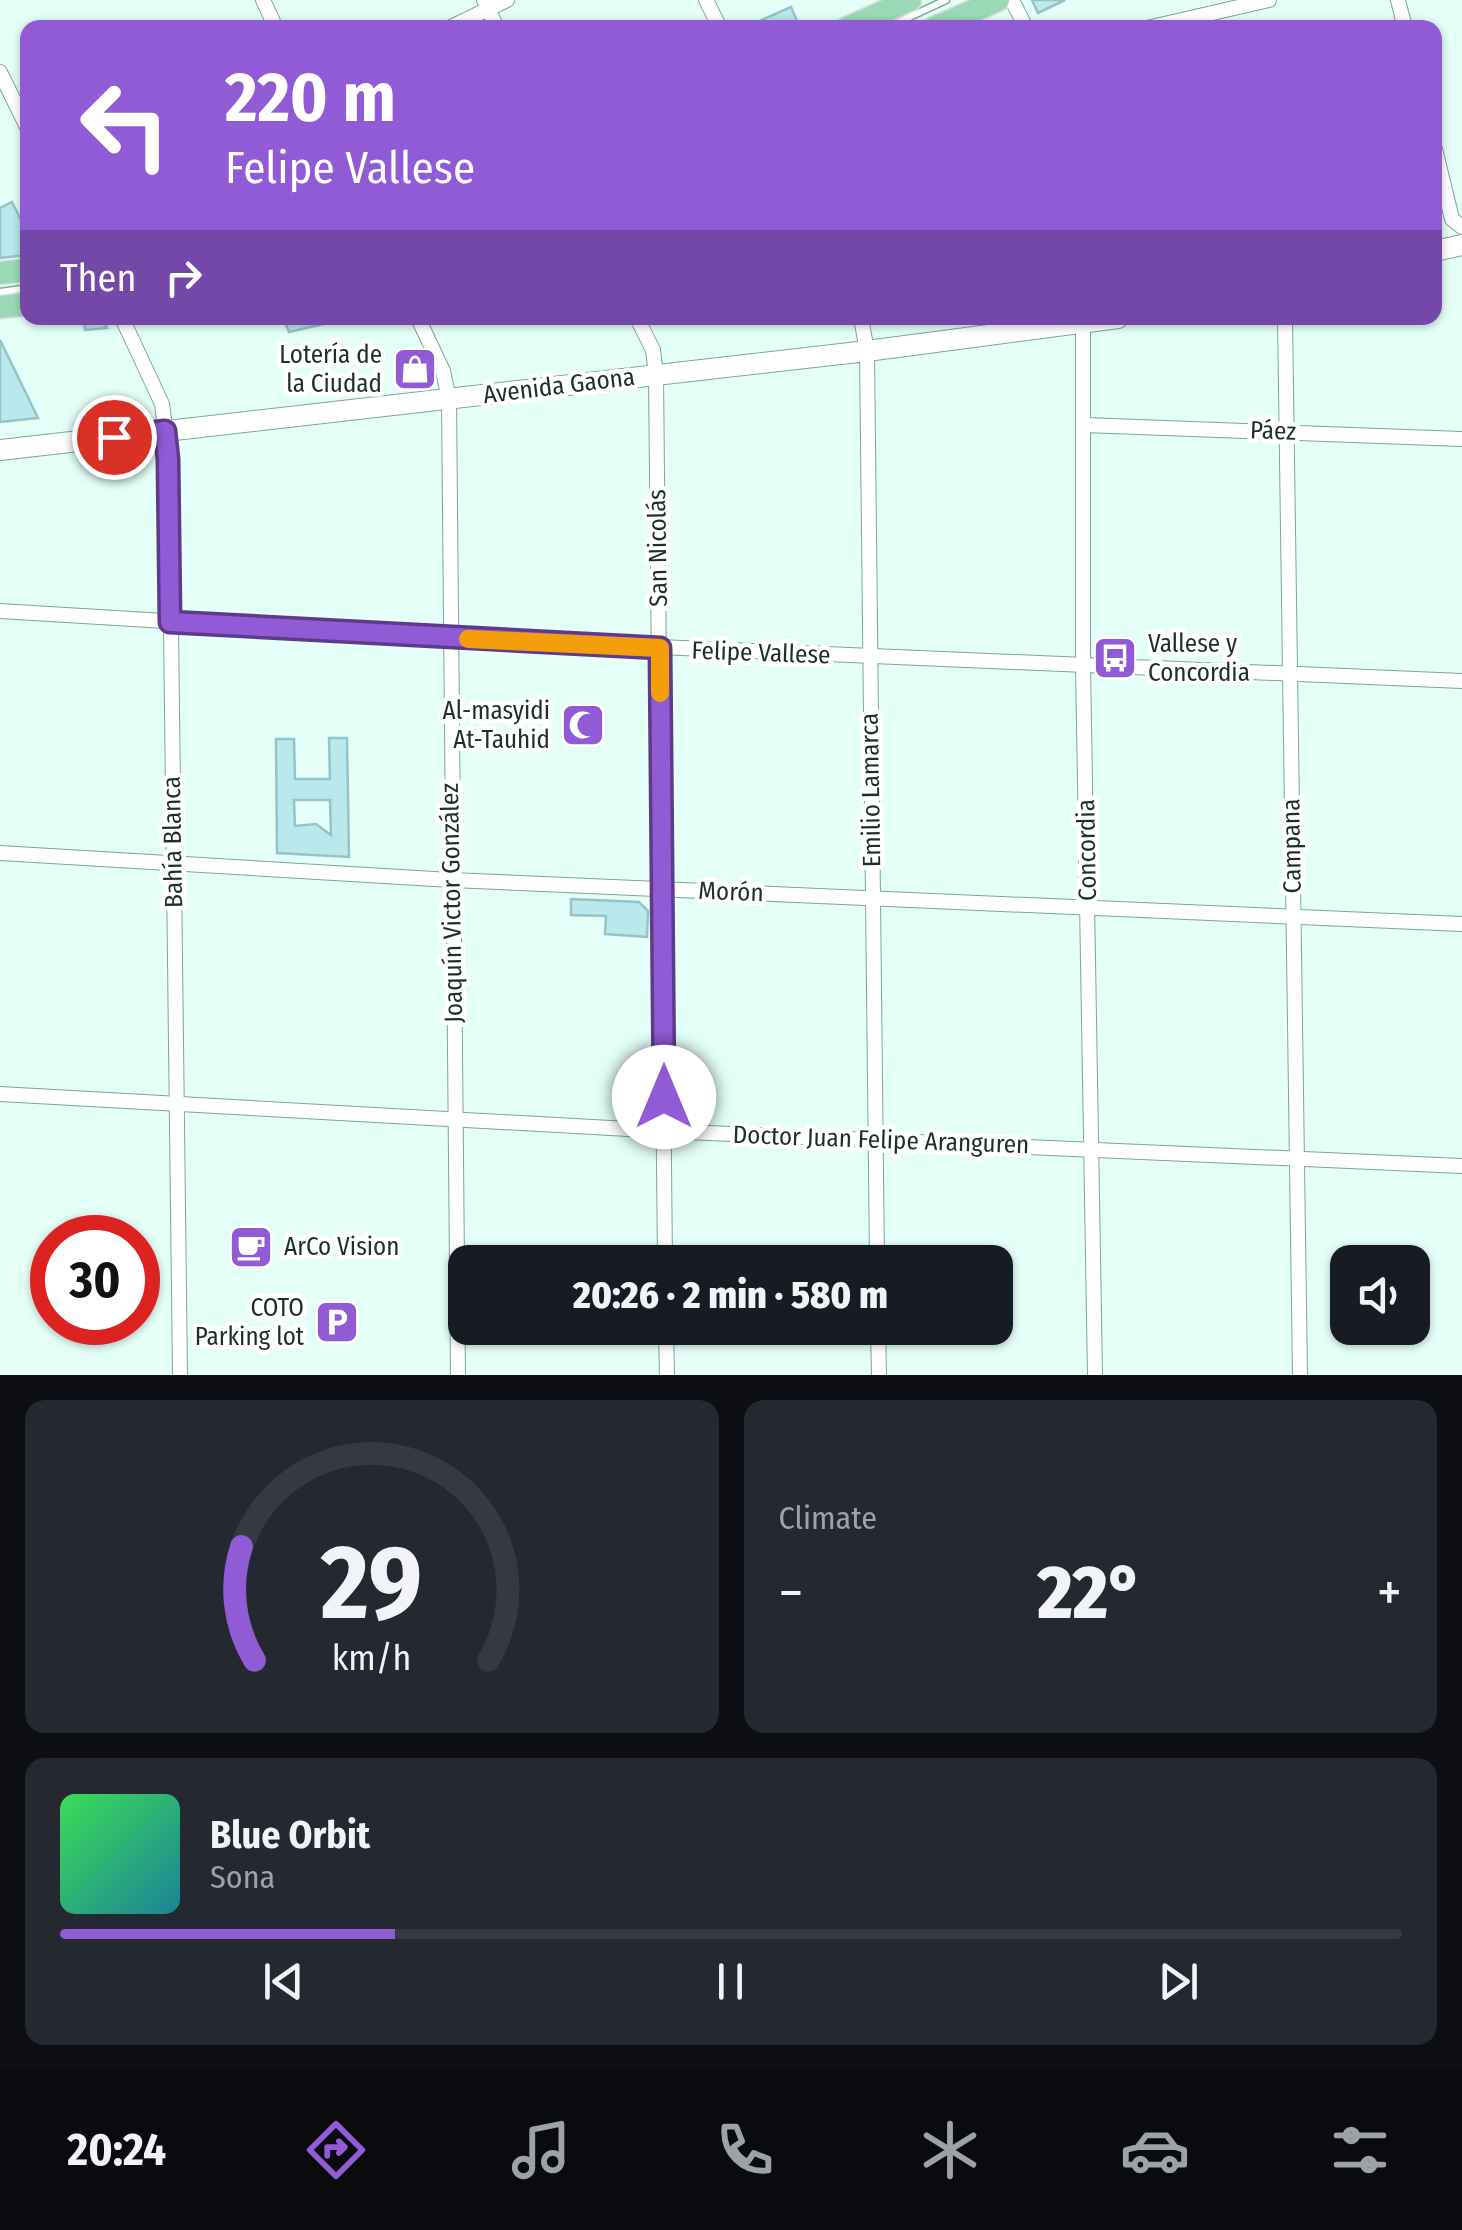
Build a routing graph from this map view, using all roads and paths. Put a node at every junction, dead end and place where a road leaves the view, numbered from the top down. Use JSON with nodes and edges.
{"nodes":[{"id":1,"x":508,"y":0,"type":"edge"},
{"id":2,"x":910,"y":0,"type":"edge"},
{"id":3,"x":946,"y":0,"type":"edge"},
{"id":4,"x":998,"y":0,"type":"edge"},
{"id":5,"x":1269,"y":0,"type":"edge"},
{"id":6,"x":486,"y":5,"type":"edge"},
{"id":7,"x":462,"y":20,"type":"edge"},
{"id":8,"x":865,"y":20,"type":"edge"},
{"id":9,"x":903,"y":20,"type":"edge"},
{"id":10,"x":952,"y":20,"type":"edge"},
{"id":11,"x":1181,"y":20,"type":"edge"},
{"id":12,"x":0,"y":72,"type":"edge"},
{"id":13,"x":20,"y":112,"type":"edge"},
{"id":14,"x":1442,"y":178,"type":"edge"},
{"id":15,"x":1462,"y":228,"type":"edge"},
{"id":16,"x":125,"y":325,"type":"edge"},
{"id":17,"x":421,"y":325,"type":"edge"},
{"id":18,"x":640,"y":325,"type":"edge"},
{"id":19,"x":861,"y":325,"type":"edge"},
{"id":20,"x":1075,"y":325,"type":"edge"},
{"id":21,"x":1083,"y":325,"type":"edge"},
{"id":22,"x":1284,"y":325,"type":"edge"},
{"id":23,"x":867,"y":352,"type":"junction"},
{"id":24,"x":656,"y":375,"type":"junction"},
{"id":25,"x":448,"y":399,"type":"junction"},
{"id":26,"x":1084,"y":425,"type":"junction"},
{"id":27,"x":165,"y":431,"type":"junction"},
{"id":28,"x":1286,"y":432,"type":"junction"},
{"id":29,"x":1462,"y":438,"type":"edge"},
{"id":30,"x":0,"y":450,"type":"edge"},
{"id":31,"x":0,"y":610,"type":"edge"},
{"id":32,"x":170,"y":622,"type":"junction"},
{"id":33,"x":448,"y":638,"type":"junction"},
{"id":34,"x":660,"y":648,"type":"junction"},
{"id":35,"x":869,"y":658,"type":"junction"},
{"id":36,"x":1084,"y":665,"type":"junction"},
{"id":37,"x":1290,"y":675,"type":"junction"},
{"id":38,"x":1462,"y":681,"type":"edge"},
{"id":39,"x":0,"y":852,"type":"edge"},
{"id":40,"x":173,"y":865,"type":"junction"},
{"id":41,"x":452,"y":880,"type":"junction"},
{"id":42,"x":662,"y":889,"type":"junction"},
{"id":43,"x":872,"y":898,"type":"junction"},
{"id":44,"x":1088,"y":907,"type":"junction"},
{"id":45,"x":1293,"y":917,"type":"junction"},
{"id":46,"x":1462,"y":924,"type":"edge"},
{"id":47,"x":0,"y":1094,"type":"edge"},
{"id":48,"x":175,"y":1104,"type":"junction"},
{"id":49,"x":454,"y":1121,"type":"junction"},
{"id":50,"x":664,"y":1132,"type":"junction"},
{"id":51,"x":875,"y":1140,"type":"junction"},
{"id":52,"x":1091,"y":1149,"type":"junction"},
{"id":53,"x":1297,"y":1159,"type":"junction"},
{"id":54,"x":1462,"y":1166,"type":"edge"},
{"id":55,"x":665,"y":1245,"type":"edge"},
{"id":56,"x":877,"y":1245,"type":"edge"},
{"id":57,"x":666,"y":1345,"type":"edge"},
{"id":58,"x":878,"y":1345,"type":"edge"},
{"id":59,"x":180,"y":1375,"type":"edge"},
{"id":60,"x":458,"y":1375,"type":"edge"},
{"id":61,"x":667,"y":1375,"type":"edge"},
{"id":62,"x":879,"y":1375,"type":"edge"},
{"id":63,"x":1094,"y":1375,"type":"edge"},
{"id":64,"x":1300,"y":1375,"type":"edge"}],
"edges":[{"from":1,"to":6,"type":"street"},
{"from":2,"to":8,"type":"main road"},
{"from":3,"to":9,"type":"lane"},
{"from":4,"to":10,"type":"main road"},
{"from":5,"to":11,"type":"street"},
{"from":6,"to":7,"type":"street"},
{"from":12,"to":13,"type":"street"},
{"from":14,"to":15,"type":"street"},
{"from":16,"to":27,"type":"street","name":"Bahía Blanca"},
{"from":17,"to":25,"type":"street","name":"Joaquín Victor González"},
{"from":18,"to":24,"type":"street","name":"San Nicolás"},
{"from":19,"to":23,"type":"street","name":"Emilio Lamarca"},
{"from":20,"to":23,"type":"main road","name":"Avenida Gaona"},
{"from":21,"to":26,"type":"street","name":"Concordia"},
{"from":22,"to":28,"type":"street","name":"Campana"},
{"from":23,"to":24,"type":"main road","name":"Avenida Gaona"},
{"from":23,"to":35,"type":"street","name":"Emilio Lamarca"},
{"from":24,"to":25,"type":"main road","name":"Avenida Gaona"},
{"from":24,"to":34,"type":"street","name":"San Nicolás"},
{"from":25,"to":27,"type":"main road","name":"Avenida Gaona"},
{"from":25,"to":33,"type":"street","name":"Joaquín Victor González"},
{"from":26,"to":28,"type":"street","name":"Páez"},
{"from":26,"to":36,"type":"street","name":"Concordia"},
{"from":27,"to":30,"type":"main road","name":"Avenida Gaona"},
{"from":27,"to":32,"type":"street","name":"Bahía Blanca"},
{"from":28,"to":29,"type":"street","name":"Páez"},
{"from":28,"to":37,"type":"street","name":"Campana"},
{"from":31,"to":32,"type":"street","name":"Felipe Vallese"},
{"from":32,"to":33,"type":"street","name":"Felipe Vallese"},
{"from":32,"to":40,"type":"street","name":"Bahía Blanca"},
{"from":33,"to":34,"type":"street","name":"Felipe Vallese"},
{"from":33,"to":41,"type":"street","name":"Joaquín Victor González"},
{"from":34,"to":35,"type":"street","name":"Felipe Vallese"},
{"from":34,"to":42,"type":"street","name":"San Nicolás"},
{"from":35,"to":36,"type":"street","name":"Felipe Vallese"},
{"from":35,"to":43,"type":"street","name":"Emilio Lamarca"},
{"from":36,"to":37,"type":"street","name":"Felipe Vallese"},
{"from":36,"to":44,"type":"street","name":"Concordia"},
{"from":37,"to":38,"type":"street","name":"Felipe Vallese"},
{"from":37,"to":45,"type":"street","name":"Campana"},
{"from":39,"to":40,"type":"street","name":"Morón"},
{"from":40,"to":41,"type":"street","name":"Morón"},
{"from":40,"to":48,"type":"street","name":"Bahía Blanca"},
{"from":41,"to":42,"type":"street","name":"Morón"},
{"from":41,"to":49,"type":"street","name":"Joaquín Victor González"},
{"from":42,"to":43,"type":"street","name":"Morón"},
{"from":42,"to":50,"type":"street","name":"San Nicolás"},
{"from":43,"to":44,"type":"street","name":"Morón"},
{"from":43,"to":51,"type":"street","name":"Emilio Lamarca"},
{"from":44,"to":45,"type":"street","name":"Morón"},
{"from":44,"to":52,"type":"street","name":"Concordia"},
{"from":45,"to":46,"type":"street","name":"Morón"},
{"from":45,"to":53,"type":"street","name":"Campana"},
{"from":47,"to":48,"type":"street","name":"Doctor Juan Felipe Aranguren"},
{"from":48,"to":49,"type":"street","name":"Doctor Juan Felipe Aranguren"},
{"from":48,"to":59,"type":"street","name":"Bahía Blanca"},
{"from":49,"to":50,"type":"street","name":"Doctor Juan Felipe Aranguren"},
{"from":49,"to":60,"type":"street","name":"Joaquín Victor González"},
{"from":50,"to":51,"type":"street","name":"Doctor Juan Felipe Aranguren"},
{"from":50,"to":55,"type":"street","name":"San Nicolás"},
{"from":51,"to":52,"type":"street","name":"Doctor Juan Felipe Aranguren"},
{"from":51,"to":56,"type":"street","name":"Emilio Lamarca"},
{"from":52,"to":53,"type":"street","name":"Doctor Juan Felipe Aranguren"},
{"from":52,"to":63,"type":"street","name":"Concordia"},
{"from":53,"to":54,"type":"street","name":"Doctor Juan Felipe Aranguren"},
{"from":53,"to":64,"type":"street","name":"Campana"},
{"from":57,"to":61,"type":"street"},
{"from":58,"to":62,"type":"street"}]}
